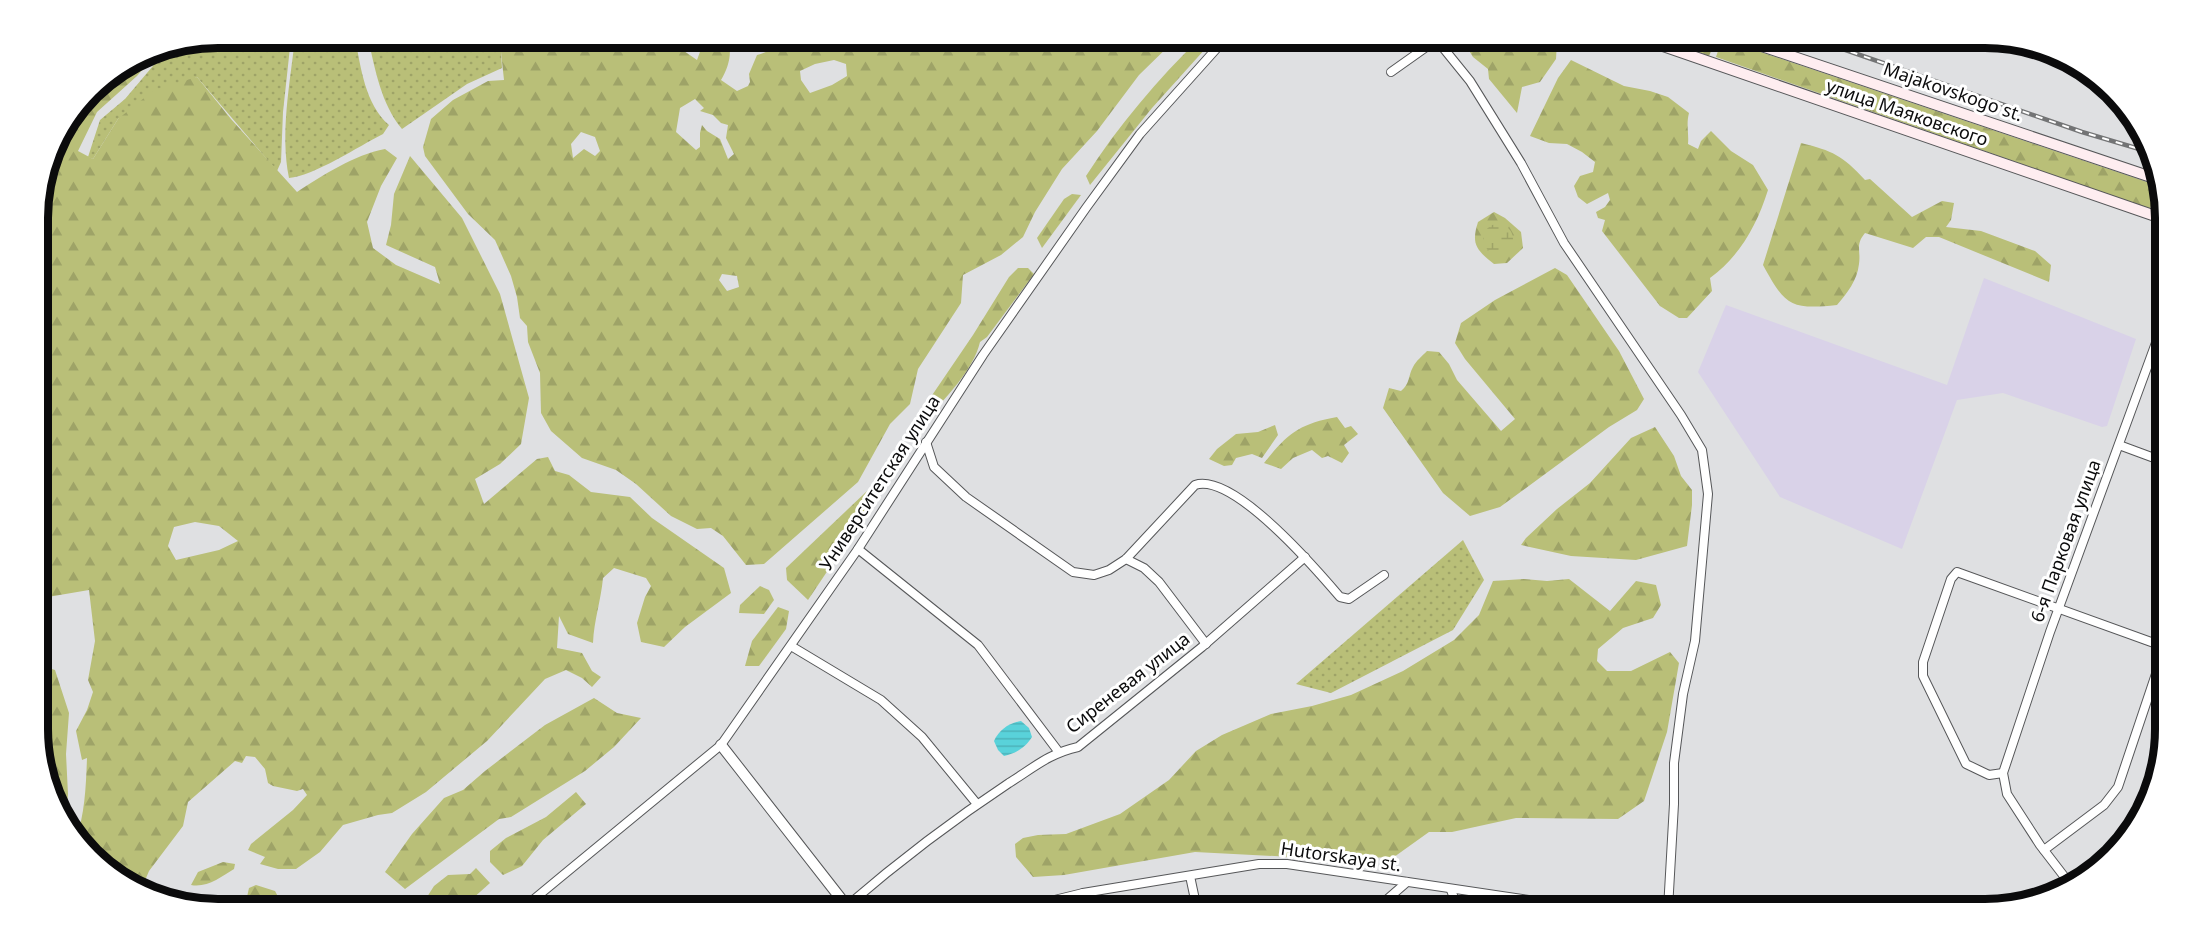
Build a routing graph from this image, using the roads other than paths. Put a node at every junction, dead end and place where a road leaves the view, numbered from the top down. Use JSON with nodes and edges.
{"nodes":[{"id":1,"x":1217,"y":48,"type":"edge"},
{"id":2,"x":1424,"y":48,"type":"edge"},
{"id":3,"x":1445,"y":48,"type":"edge"},
{"id":4,"x":1669,"y":48,"type":"edge"},
{"id":5,"x":1768,"y":48,"type":"edge"},
{"id":6,"x":1391,"y":72,"type":"dead end"},
{"id":7,"x":2150,"y":176,"type":"edge"},
{"id":8,"x":2155,"y":216,"type":"edge"},
{"id":9,"x":2155,"y":346,"type":"edge"},
{"id":10,"x":926,"y":442,"type":"junction"},
{"id":11,"x":2119,"y":445,"type":"junction"},
{"id":12,"x":2155,"y":458,"type":"edge"},
{"id":13,"x":858,"y":549,"type":"junction"},
{"id":14,"x":1305,"y":556,"type":"junction"},
{"id":15,"x":1126,"y":559,"type":"junction"},
{"id":16,"x":1384,"y":576,"type":"dead end"},
{"id":17,"x":2059,"y":608,"type":"junction"},
{"id":18,"x":2155,"y":643,"type":"edge"},
{"id":19,"x":1206,"y":644,"type":"junction"},
{"id":20,"x":791,"y":646,"type":"junction"},
{"id":21,"x":2155,"y":677,"type":"edge"},
{"id":22,"x":721,"y":745,"type":"junction"},
{"id":23,"x":1058,"y":751,"type":"junction"},
{"id":24,"x":2003,"y":773,"type":"junction"},
{"id":25,"x":977,"y":804,"type":"junction"},
{"id":26,"x":2044,"y":850,"type":"junction"},
{"id":27,"x":1190,"y":876,"type":"junction"},
{"id":28,"x":2065,"y":878,"type":"edge"},
{"id":29,"x":1407,"y":882,"type":"junction"},
{"id":30,"x":1451,"y":890,"type":"junction"},
{"id":31,"x":1083,"y":893,"type":"junction"},
{"id":32,"x":534,"y":899,"type":"edge"},
{"id":33,"x":841,"y":899,"type":"edge"},
{"id":34,"x":857,"y":899,"type":"edge"},
{"id":35,"x":1059,"y":899,"type":"edge"},
{"id":36,"x":1084,"y":899,"type":"edge"},
{"id":37,"x":1195,"y":899,"type":"edge"},
{"id":38,"x":1387,"y":899,"type":"edge"},
{"id":39,"x":1454,"y":899,"type":"edge"},
{"id":40,"x":1517,"y":899,"type":"edge"},
{"id":41,"x":1669,"y":899,"type":"edge"}],
"edges":[{"from":1,"to":10,"type":"street","name":"Университетская улица"},
{"from":2,"to":6,"type":"street"},
{"from":3,"to":41,"type":"street"},
{"from":4,"to":8,"type":"main road","name":"улица Маяковского"},
{"from":5,"to":7,"type":"main road","name":"Majakovskogo st."},
{"from":9,"to":11,"type":"street","name":"6-я Парковая улица"},
{"from":10,"to":13,"type":"street","name":"Университетская улица"},
{"from":10,"to":15,"type":"street"},
{"from":11,"to":12,"type":"street"},
{"from":11,"to":17,"type":"street","name":"6-я Парковая улица"},
{"from":13,"to":20,"type":"street","name":"Университетская улица"},
{"from":13,"to":23,"type":"street"},
{"from":14,"to":15,"type":"street"},
{"from":14,"to":16,"type":"street"},
{"from":14,"to":19,"type":"street","name":"Сиреневая улица"},
{"from":15,"to":19,"type":"street"},
{"from":17,"to":18,"type":"street"},
{"from":17,"to":24,"type":"street","name":"6-я Парковая улица"},
{"from":17,"to":24,"type":"street"},
{"from":19,"to":23,"type":"street","name":"Сиреневая улица"},
{"from":20,"to":22,"type":"street","name":"Университетская улица"},
{"from":20,"to":25,"type":"street"},
{"from":21,"to":26,"type":"street"},
{"from":22,"to":32,"type":"street","name":"Университетская улица"},
{"from":22,"to":33,"type":"street"},
{"from":23,"to":25,"type":"street","name":"Сиреневая улица"},
{"from":24,"to":26,"type":"street"},
{"from":25,"to":34,"type":"street","name":"Сиреневая улица"},
{"from":26,"to":28,"type":"street"},
{"from":27,"to":29,"type":"street","name":"Hutorskaya st."},
{"from":27,"to":31,"type":"street","name":"Hutorskaya st."},
{"from":27,"to":37,"type":"street"},
{"from":29,"to":30,"type":"street","name":"Hutorskaya st."},
{"from":29,"to":38,"type":"street"},
{"from":30,"to":39,"type":"street"},
{"from":30,"to":40,"type":"street","name":"Hutorskaya st."},
{"from":31,"to":35,"type":"street","name":"Hutorskaya st."},
{"from":31,"to":36,"type":"street"}]}
